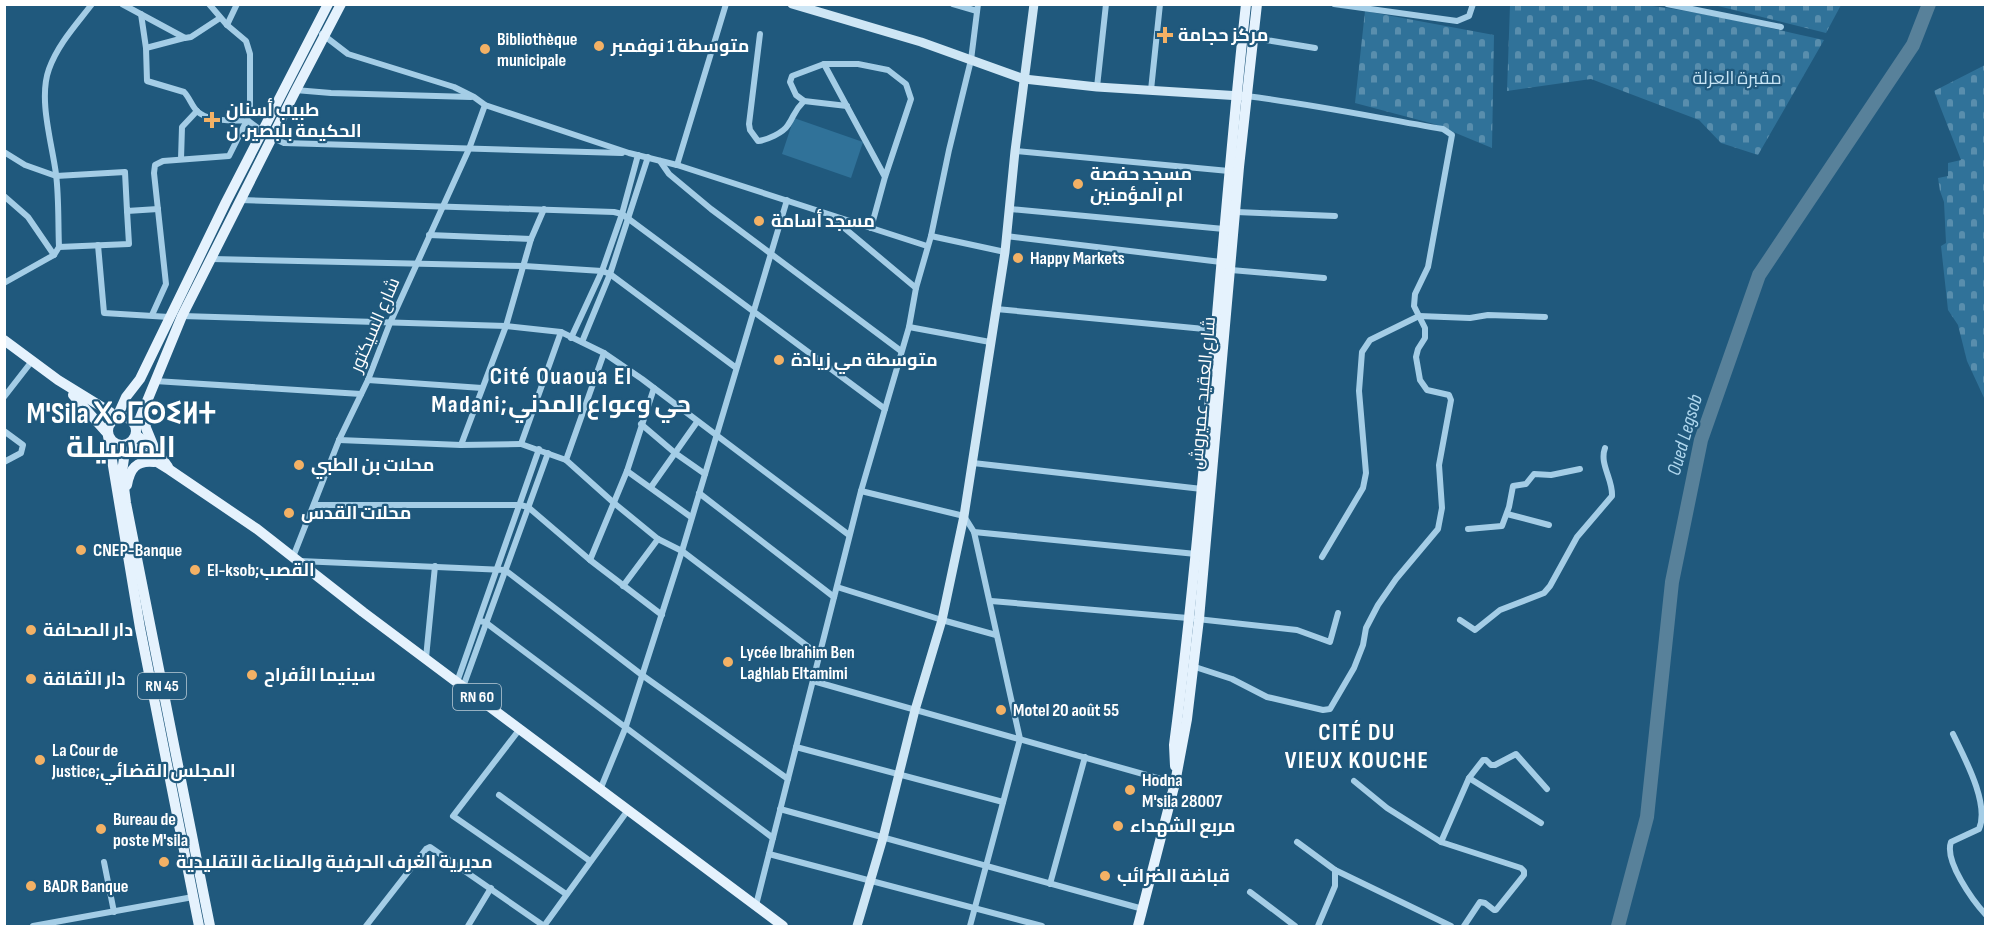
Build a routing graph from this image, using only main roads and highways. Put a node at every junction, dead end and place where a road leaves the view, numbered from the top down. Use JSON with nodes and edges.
{"nodes":[{"id":1,"x":328,"y":4,"type":"edge"},
{"id":2,"x":341,"y":4,"type":"edge"},
{"id":3,"x":1246,"y":4,"type":"edge"},
{"id":4,"x":1257,"y":4,"type":"edge"},
{"id":5,"x":291,"y":87,"type":"junction"},
{"id":6,"x":1241,"y":96,"type":"junction"},
{"id":7,"x":4,"y":340,"type":"edge"},
{"id":8,"x":58,"y":380,"type":"junction"},
{"id":9,"x":126,"y":397,"type":"junction"},
{"id":10,"x":90,"y":400,"type":"junction"},
{"id":11,"x":144,"y":407,"type":"junction"},
{"id":12,"x":90,"y":413,"type":"junction"},
{"id":13,"x":116,"y":418,"type":"junction"},
{"id":14,"x":136,"y":431,"type":"junction"},
{"id":15,"x":107,"y":434,"type":"junction"},
{"id":16,"x":127,"y":445,"type":"junction"},
{"id":17,"x":156,"y":450,"type":"junction"},
{"id":18,"x":155,"y":462,"type":"junction"},
{"id":19,"x":170,"y":470,"type":"junction"},
{"id":20,"x":113,"y":472,"type":"junction"},
{"id":21,"x":126,"y":503,"type":"junction"},
{"id":22,"x":1193,"y":619,"type":"junction"},
{"id":23,"x":1175,"y":783,"type":"junction"},
{"id":24,"x":190,"y":851,"type":"junction"},
{"id":25,"x":199,"y":927,"type":"edge"},
{"id":26,"x":210,"y":927,"type":"edge"},
{"id":27,"x":783,"y":927,"type":"edge"},
{"id":28,"x":1138,"y":927,"type":"edge"}],
"edges":[{"from":1,"to":5,"type":"main road"},
{"from":2,"to":5,"type":"main road"},
{"from":3,"to":6,"type":"main road","name":"شارع العقيد عميروش"},
{"from":4,"to":6,"type":"main road","name":"شارع العقيد عميروش"},
{"from":5,"to":9,"type":"main road"},
{"from":5,"to":11,"type":"main road"},
{"from":6,"to":22,"type":"main road","name":"شارع العقيد عميروش"},
{"from":6,"to":22,"type":"main road","name":"شارع العقيد عميروش"},
{"from":7,"to":8,"type":"main road"},
{"from":8,"to":10,"type":"main road"},
{"from":8,"to":12,"type":"main road"},
{"from":9,"to":10,"type":"main road"},
{"from":9,"to":13,"type":"main road"},
{"from":10,"to":13,"type":"main road"},
{"from":11,"to":14,"type":"main road"},
{"from":11,"to":17,"type":"main road"},
{"from":12,"to":15,"type":"main road"},
{"from":12,"to":20,"type":"main road"},
{"from":13,"to":14,"type":"main road"},
{"from":13,"to":15,"type":"main road"},
{"from":14,"to":16,"type":"main road"},
{"from":14,"to":17,"type":"main road","number":"RN 60"},
{"from":15,"to":16,"type":"main road"},
{"from":15,"to":20,"type":"main road","number":"RN 45"},
{"from":16,"to":18,"type":"main road","number":"RN 60"},
{"from":16,"to":21,"type":"main road","number":"RN 45"},
{"from":17,"to":19,"type":"main road","number":"RN 60"},
{"from":18,"to":19,"type":"main road","number":"RN 60"},
{"from":18,"to":21,"type":"main road"},
{"from":19,"to":27,"type":"main road","number":"RN 60"},
{"from":20,"to":24,"type":"main road","number":"RN 45"},
{"from":21,"to":24,"type":"main road","number":"RN 45"},
{"from":22,"to":23,"type":"main road","name":"شارع العقيد عميروش"},
{"from":22,"to":23,"type":"main road","name":"شارع العقيد عميروش"},
{"from":23,"to":28,"type":"main road","name":"شارع العقيد عميروش"},
{"from":24,"to":25,"type":"main road","number":"RN 45"},
{"from":24,"to":26,"type":"main road","number":"RN 45"}]}
